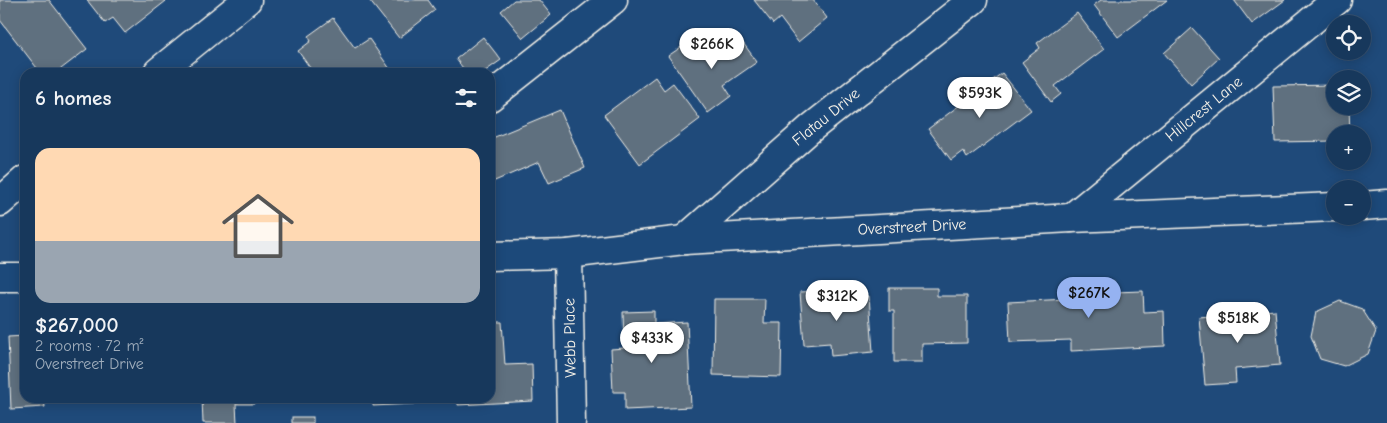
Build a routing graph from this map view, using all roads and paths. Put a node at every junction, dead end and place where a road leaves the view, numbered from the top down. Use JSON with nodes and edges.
{"nodes":[{"id":1,"x":247,"y":0,"type":"edge"},
{"id":2,"x":613,"y":0,"type":"edge"},
{"id":3,"x":973,"y":0,"type":"edge"},
{"id":4,"x":1337,"y":0,"type":"edge"},
{"id":5,"x":163,"y":68,"type":"edge"},
{"id":6,"x":495,"y":93,"type":"edge"},
{"id":7,"x":20,"y":184,"type":"edge"},
{"id":8,"x":0,"y":202,"type":"edge"},
{"id":9,"x":1387,"y":204,"type":"edge"},
{"id":10,"x":1371,"y":205,"type":"edge"},
{"id":11,"x":1326,"y":207,"type":"edge"},
{"id":12,"x":1071,"y":218,"type":"junction"},
{"id":13,"x":684,"y":240,"type":"junction"},
{"id":14,"x":568,"y":254,"type":"junction"},
{"id":15,"x":495,"y":256,"type":"edge"},
{"id":16,"x":0,"y":277,"type":"edge"},
{"id":17,"x":20,"y":277,"type":"edge"},
{"id":18,"x":571,"y":423,"type":"edge"}],
"edges":[{"from":1,"to":5,"type":"street"},
{"from":2,"to":6,"type":"street"},
{"from":3,"to":13,"type":"street","name":"Flatau Drive"},
{"from":4,"to":12,"type":"street","name":"Hillcrest Lane"},
{"from":7,"to":8,"type":"street"},
{"from":9,"to":10,"type":"street"},
{"from":11,"to":12,"type":"street","name":"Overstreet Drive"},
{"from":12,"to":13,"type":"street","name":"Overstreet Drive"},
{"from":13,"to":14,"type":"street","name":"Overstreet Drive"},
{"from":14,"to":15,"type":"street","name":"Overstreet Drive"},
{"from":14,"to":18,"type":"street","name":"Webb Place"},
{"from":16,"to":17,"type":"street"}]}
